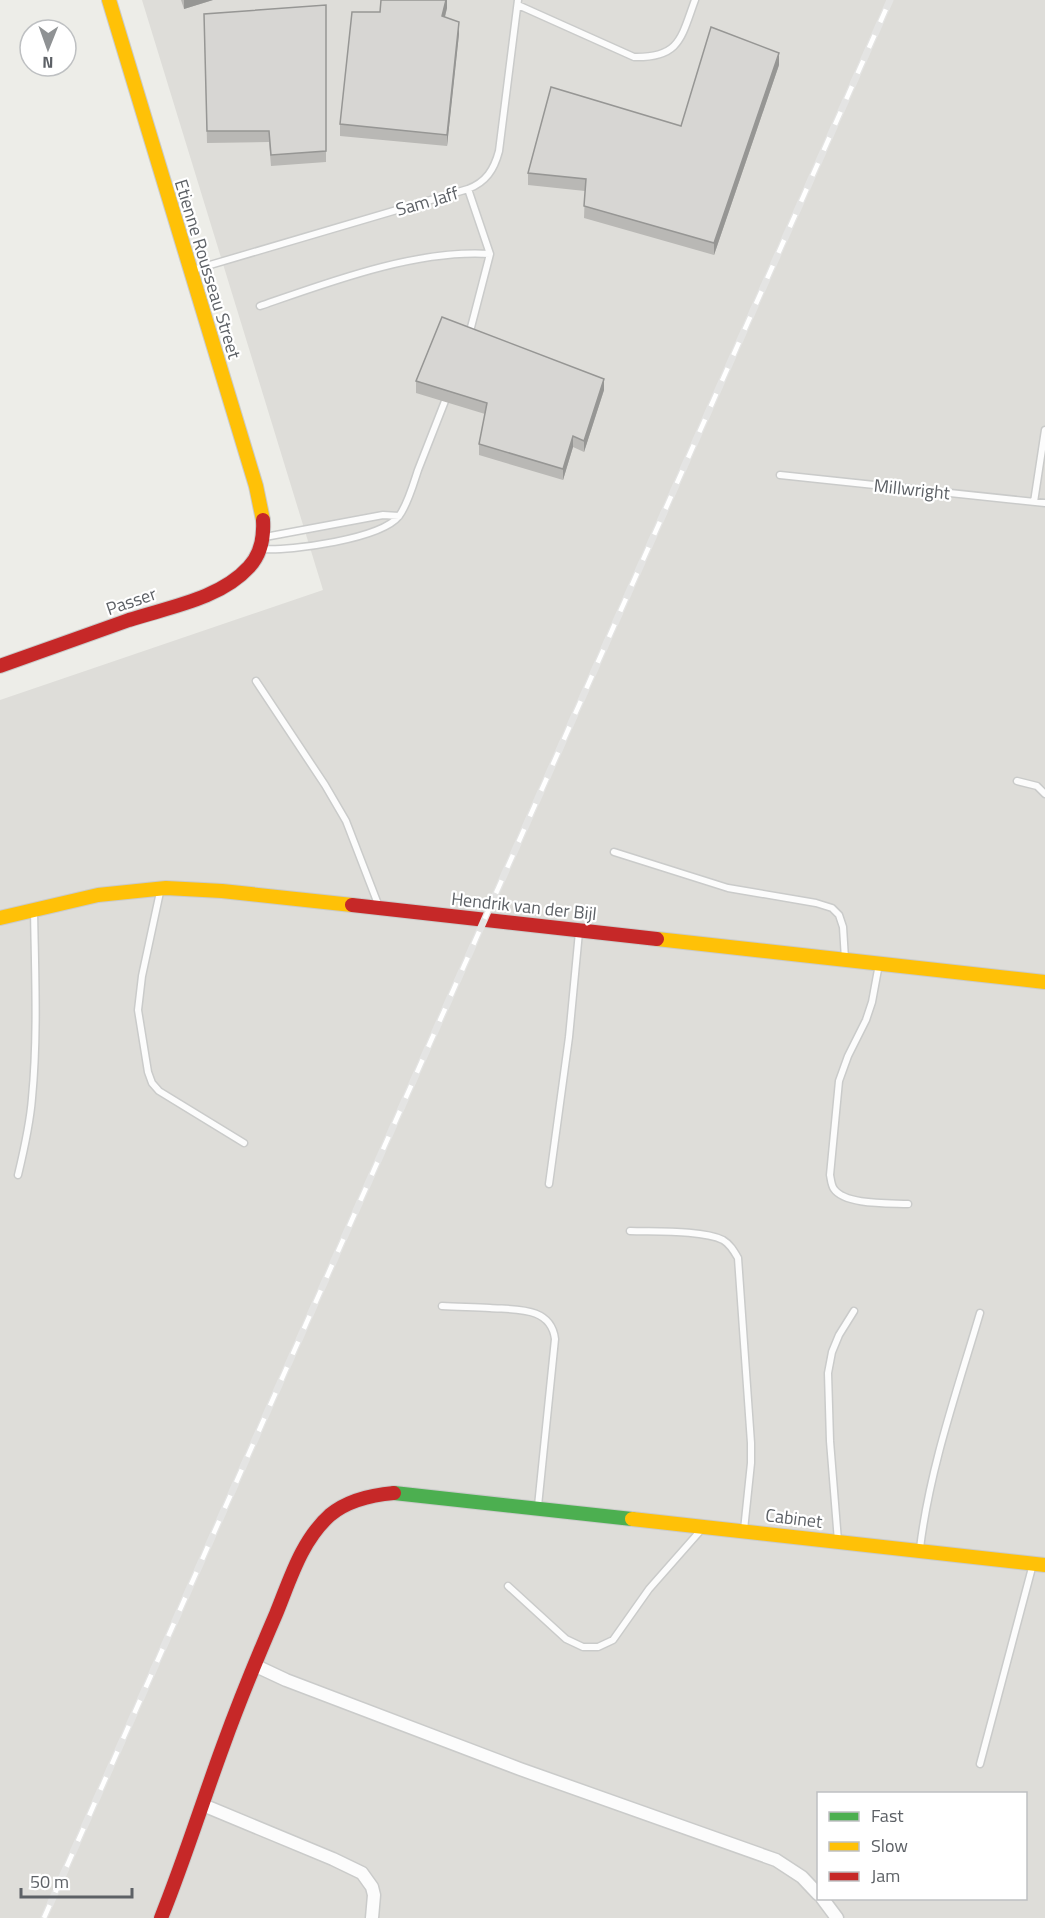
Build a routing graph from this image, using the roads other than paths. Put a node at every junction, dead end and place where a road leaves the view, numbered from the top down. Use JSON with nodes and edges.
{"nodes":[{"id":1,"x":109,"y":0,"type":"edge"},
{"id":2,"x":695,"y":0,"type":"edge"},
{"id":3,"x":518,"y":3,"type":"edge"},
{"id":4,"x":468,"y":189,"type":"junction"},
{"id":5,"x":490,"y":254,"type":"junction"},
{"id":6,"x":190,"y":271,"type":"junction"},
{"id":7,"x":260,"y":306,"type":"dead end"},
{"id":8,"x":468,"y":338,"type":"edge"},
{"id":9,"x":445,"y":401,"type":"edge"},
{"id":10,"x":1045,"y":430,"type":"edge"},
{"id":11,"x":1045,"y":438,"type":"edge"},
{"id":12,"x":780,"y":475,"type":"dead end"},
{"id":13,"x":1034,"y":502,"type":"junction"},
{"id":14,"x":1045,"y":503,"type":"edge"},
{"id":15,"x":399,"y":516,"type":"junction"},
{"id":16,"x":260,"y":543,"type":"junction"},
{"id":17,"x":0,"y":666,"type":"edge"},
{"id":18,"x":256,"y":681,"type":"dead end"},
{"id":19,"x":1017,"y":781,"type":"dead end"},
{"id":20,"x":1045,"y":794,"type":"edge"},
{"id":21,"x":614,"y":852,"type":"dead end"},
{"id":22,"x":160,"y":888,"type":"junction"},
{"id":23,"x":379,"y":908,"type":"junction"},
{"id":24,"x":34,"y":910,"type":"junction"},
{"id":25,"x":0,"y":918,"type":"edge"},
{"id":26,"x":580,"y":930,"type":"junction"},
{"id":27,"x":845,"y":960,"type":"junction"},
{"id":28,"x":879,"y":964,"type":"junction"},
{"id":29,"x":1045,"y":982,"type":"edge"},
{"id":30,"x":244,"y":1143,"type":"dead end"},
{"id":31,"x":18,"y":1175,"type":"dead end"},
{"id":32,"x":549,"y":1184,"type":"dead end"},
{"id":33,"x":908,"y":1204,"type":"dead end"},
{"id":34,"x":630,"y":1231,"type":"dead end"},
{"id":35,"x":442,"y":1306,"type":"dead end"},
{"id":36,"x":854,"y":1311,"type":"dead end"},
{"id":37,"x":980,"y":1313,"type":"dead end"},
{"id":38,"x":538,"y":1509,"type":"junction"},
{"id":39,"x":704,"y":1527,"type":"junction"},
{"id":40,"x":744,"y":1531,"type":"junction"},
{"id":41,"x":838,"y":1542,"type":"junction"},
{"id":42,"x":919,"y":1551,"type":"junction"},
{"id":43,"x":1039,"y":1564,"type":"edge"},
{"id":44,"x":508,"y":1586,"type":"dead end"},
{"id":45,"x":254,"y":1665,"type":"junction"},
{"id":46,"x":980,"y":1764,"type":"dead end"},
{"id":47,"x":203,"y":1805,"type":"junction"},
{"id":48,"x":817,"y":1892,"type":"edge"},
{"id":49,"x":823,"y":1900,"type":"edge"},
{"id":50,"x":161,"y":1918,"type":"edge"},
{"id":51,"x":372,"y":1918,"type":"edge"},
{"id":52,"x":837,"y":1918,"type":"edge"}],
"edges":[{"from":1,"to":6,"type":"street","name":"Etienne Rousseau Street"},
{"from":2,"to":3,"type":"lane"},
{"from":3,"to":4,"type":"lane","name":"Sam Jaff"},
{"from":4,"to":5,"type":"lane"},
{"from":4,"to":6,"type":"lane","name":"Sam Jaff"},
{"from":5,"to":7,"type":"lane"},
{"from":5,"to":8,"type":"lane"},
{"from":6,"to":16,"type":"street","name":"Etienne Rousseau Street"},
{"from":9,"to":15,"type":"lane"},
{"from":10,"to":11,"type":"lane"},
{"from":11,"to":13,"type":"lane"},
{"from":12,"to":13,"type":"lane","name":"Millwright"},
{"from":13,"to":14,"type":"lane","name":"Millwright"},
{"from":15,"to":16,"type":"lane"},
{"from":15,"to":16,"type":"lane"},
{"from":16,"to":17,"type":"street","name":"Passer"},
{"from":18,"to":23,"type":"lane"},
{"from":19,"to":20,"type":"lane"},
{"from":21,"to":27,"type":"lane"},
{"from":22,"to":23,"type":"street","name":"Hendrik van der Bijl"},
{"from":22,"to":24,"type":"street","name":"Hendrik van der Bijl"},
{"from":22,"to":30,"type":"lane"},
{"from":23,"to":26,"type":"street","name":"Hendrik van der Bijl"},
{"from":24,"to":25,"type":"street","name":"Hendrik van der Bijl"},
{"from":24,"to":31,"type":"lane"},
{"from":26,"to":27,"type":"street","name":"Hendrik van der Bijl"},
{"from":26,"to":32,"type":"lane"},
{"from":27,"to":28,"type":"street","name":"Hendrik van der Bijl"},
{"from":28,"to":29,"type":"street","name":"Hendrik van der Bijl"},
{"from":28,"to":33,"type":"lane"},
{"from":34,"to":40,"type":"lane"},
{"from":35,"to":38,"type":"lane"},
{"from":36,"to":41,"type":"lane"},
{"from":37,"to":42,"type":"lane"},
{"from":38,"to":39,"type":"street","name":"Cabinet"},
{"from":38,"to":45,"type":"street","name":"Cabinet"},
{"from":39,"to":40,"type":"street","name":"Cabinet"},
{"from":39,"to":44,"type":"lane"},
{"from":40,"to":41,"type":"street","name":"Cabinet"},
{"from":41,"to":42,"type":"street","name":"Cabinet"},
{"from":42,"to":43,"type":"street","name":"Cabinet"},
{"from":43,"to":46,"type":"lane"},
{"from":45,"to":47,"type":"street","name":"Cabinet"},
{"from":45,"to":48,"type":"street"},
{"from":47,"to":50,"type":"street","name":"Cabinet"},
{"from":47,"to":51,"type":"street"},
{"from":49,"to":52,"type":"street"}]}
